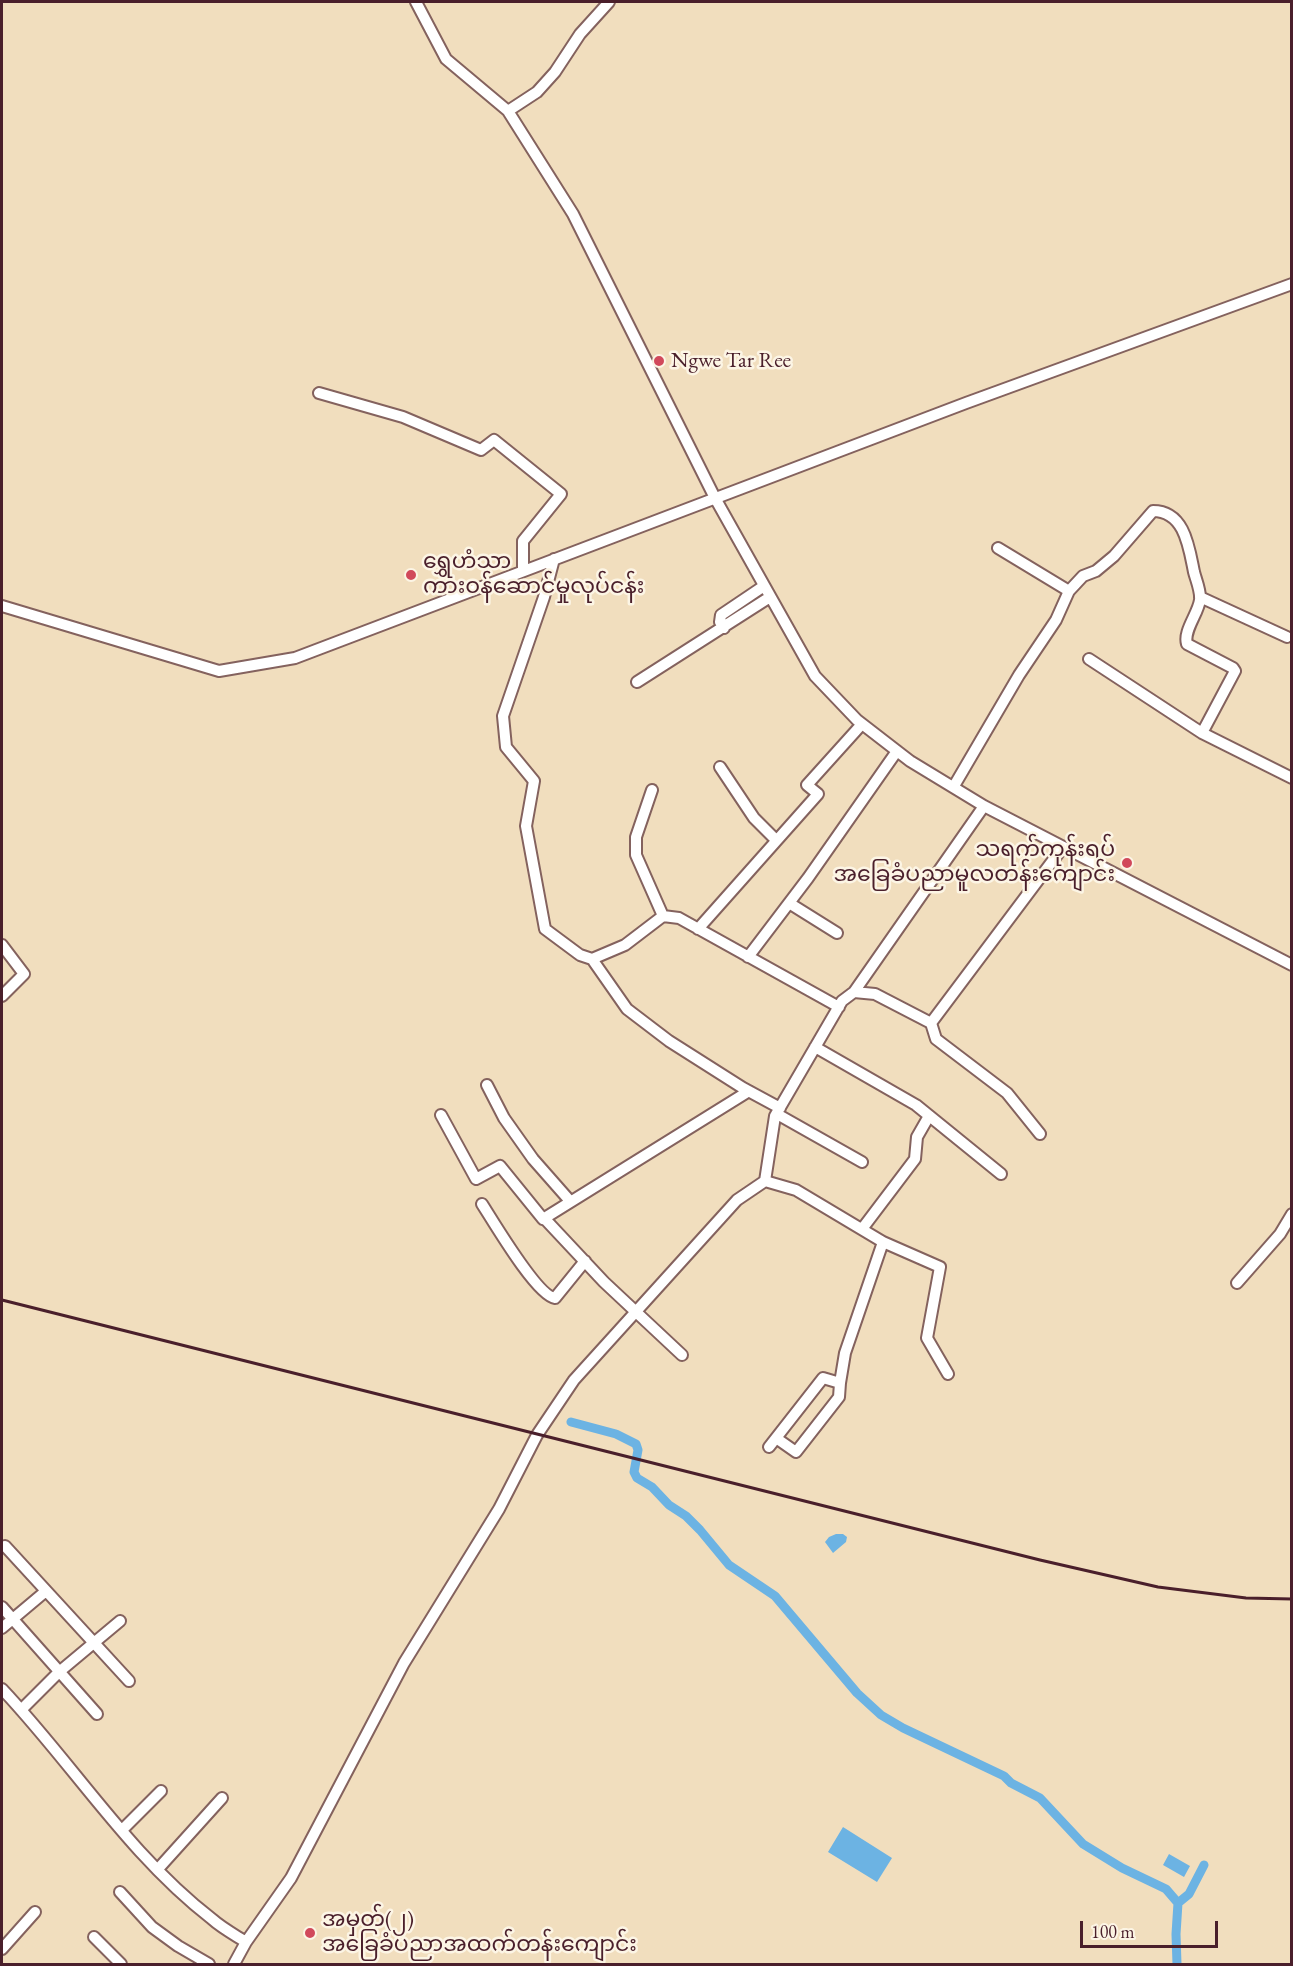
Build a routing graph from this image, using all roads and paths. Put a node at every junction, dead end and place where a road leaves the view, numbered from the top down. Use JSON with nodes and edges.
{"nodes":[{"id":1,"x":416,"y":2,"type":"edge"},
{"id":2,"x":609,"y":2,"type":"edge"},
{"id":3,"x":508,"y":111,"type":"junction"},
{"id":4,"x":1292,"y":284,"type":"edge"},
{"id":5,"x":319,"y":393,"type":"dead end"},
{"id":6,"x":716,"y":498,"type":"junction"},
{"id":7,"x":998,"y":548,"type":"dead end"},
{"id":8,"x":554,"y":560,"type":"junction"},
{"id":9,"x":523,"y":572,"type":"junction"},
{"id":10,"x":764,"y":586,"type":"junction"},
{"id":11,"x":1069,"y":591,"type":"junction"},
{"id":12,"x":770,"y":597,"type":"junction"},
{"id":13,"x":1200,"y":597,"type":"junction"},
{"id":14,"x":2,"y":606,"type":"edge"},
{"id":15,"x":724,"y":628,"type":"junction"},
{"id":16,"x":1287,"y":637,"type":"dead end"},
{"id":17,"x":1089,"y":660,"type":"dead end"},
{"id":18,"x":637,"y":682,"type":"dead end"},
{"id":19,"x":862,"y":724,"type":"junction"},
{"id":20,"x":1202,"y":733,"type":"junction"},
{"id":21,"x":897,"y":751,"type":"junction"},
{"id":22,"x":720,"y":767,"type":"dead end"},
{"id":23,"x":1292,"y":778,"type":"edge"},
{"id":24,"x":954,"y":786,"type":"junction"},
{"id":25,"x":652,"y":790,"type":"dead end"},
{"id":26,"x":984,"y":806,"type":"junction"},
{"id":27,"x":776,"y":840,"type":"junction"},
{"id":28,"x":1063,"y":847,"type":"junction"},
{"id":29,"x":789,"y":903,"type":"junction"},
{"id":30,"x":663,"y":916,"type":"junction"},
{"id":31,"x":698,"y":929,"type":"junction"},
{"id":32,"x":837,"y":933,"type":"dead end"},
{"id":33,"x":2,"y":945,"type":"edge"},
{"id":34,"x":748,"y":957,"type":"junction"},
{"id":35,"x":592,"y":959,"type":"junction"},
{"id":36,"x":1292,"y":964,"type":"edge"},
{"id":37,"x":854,"y":992,"type":"junction"},
{"id":38,"x":2,"y":996,"type":"edge"},
{"id":39,"x":839,"y":1007,"type":"junction"},
{"id":40,"x":931,"y":1023,"type":"junction"},
{"id":41,"x":815,"y":1047,"type":"junction"},
{"id":42,"x":487,"y":1085,"type":"dead end"},
{"id":43,"x":749,"y":1091,"type":"junction"},
{"id":44,"x":778,"y":1111,"type":"junction"},
{"id":45,"x":441,"y":1115,"type":"dead end"},
{"id":46,"x":929,"y":1116,"type":"junction"},
{"id":47,"x":1040,"y":1134,"type":"dead end"},
{"id":48,"x":862,"y":1162,"type":"dead end"},
{"id":49,"x":1001,"y":1174,"type":"dead end"},
{"id":50,"x":765,"y":1181,"type":"junction"},
{"id":51,"x":570,"y":1201,"type":"junction"},
{"id":52,"x":482,"y":1204,"type":"dead end"},
{"id":53,"x":544,"y":1218,"type":"junction"},
{"id":54,"x":1290,"y":1220,"type":"edge"},
{"id":55,"x":862,"y":1229,"type":"junction"},
{"id":56,"x":883,"y":1242,"type":"junction"},
{"id":57,"x":585,"y":1261,"type":"junction"},
{"id":58,"x":1237,"y":1283,"type":"dead end"},
{"id":59,"x":636,"y":1312,"type":"junction"},
{"id":60,"x":682,"y":1355,"type":"dead end"},
{"id":61,"x":948,"y":1374,"type":"dead end"},
{"id":62,"x":840,"y":1383,"type":"junction"},
{"id":63,"x":776,"y":1438,"type":"junction"},
{"id":64,"x":769,"y":1447,"type":"dead end"},
{"id":65,"x":5,"y":1545,"type":"dead end"},
{"id":66,"x":46,"y":1591,"type":"junction"},
{"id":67,"x":2,"y":1607,"type":"edge"},
{"id":68,"x":12,"y":1619,"type":"junction"},
{"id":69,"x":120,"y":1621,"type":"dead end"},
{"id":70,"x":2,"y":1628,"type":"edge"},
{"id":71,"x":94,"y":1643,"type":"junction"},
{"id":72,"x":59,"y":1672,"type":"junction"},
{"id":73,"x":129,"y":1680,"type":"dead end"},
{"id":74,"x":2,"y":1689,"type":"edge"},
{"id":75,"x":21,"y":1710,"type":"junction"},
{"id":76,"x":97,"y":1714,"type":"dead end"},
{"id":77,"x":161,"y":1791,"type":"dead end"},
{"id":78,"x":222,"y":1798,"type":"dead end"},
{"id":79,"x":122,"y":1830,"type":"junction"},
{"id":80,"x":158,"y":1869,"type":"junction"},
{"id":81,"x":120,"y":1892,"type":"dead end"},
{"id":82,"x":34,"y":1912,"type":"dead end"},
{"id":83,"x":94,"y":1937,"type":"dead end"},
{"id":84,"x":246,"y":1942,"type":"junction"},
{"id":85,"x":2,"y":1949,"type":"edge"},
{"id":86,"x":121,"y":1965,"type":"edge"},
{"id":87,"x":209,"y":1965,"type":"edge"},
{"id":88,"x":234,"y":1965,"type":"edge"}],
"edges":[{"from":1,"to":3,"type":"street"},
{"from":2,"to":3,"type":"street"},
{"from":3,"to":6,"type":"street"},
{"from":4,"to":6,"type":"street"},
{"from":5,"to":9,"type":"street"},
{"from":6,"to":8,"type":"street"},
{"from":6,"to":10,"type":"street"},
{"from":7,"to":11,"type":"street"},
{"from":8,"to":9,"type":"street"},
{"from":8,"to":35,"type":"street"},
{"from":9,"to":14,"type":"street"},
{"from":10,"to":12,"type":"street"},
{"from":10,"to":15,"type":"street"},
{"from":11,"to":13,"type":"street"},
{"from":11,"to":24,"type":"street"},
{"from":12,"to":15,"type":"street"},
{"from":12,"to":19,"type":"street"},
{"from":13,"to":16,"type":"street"},
{"from":13,"to":20,"type":"street"},
{"from":15,"to":18,"type":"street"},
{"from":17,"to":20,"type":"street"},
{"from":19,"to":21,"type":"street"},
{"from":19,"to":27,"type":"street"},
{"from":20,"to":23,"type":"street"},
{"from":21,"to":24,"type":"street"},
{"from":21,"to":29,"type":"street"},
{"from":22,"to":27,"type":"street"},
{"from":24,"to":26,"type":"street"},
{"from":25,"to":30,"type":"street"},
{"from":26,"to":28,"type":"street"},
{"from":26,"to":37,"type":"street"},
{"from":27,"to":31,"type":"street"},
{"from":28,"to":36,"type":"street"},
{"from":28,"to":40,"type":"street"},
{"from":29,"to":32,"type":"street"},
{"from":29,"to":34,"type":"street"},
{"from":30,"to":31,"type":"street"},
{"from":30,"to":35,"type":"street"},
{"from":31,"to":34,"type":"street"},
{"from":33,"to":38,"type":"street"},
{"from":34,"to":39,"type":"street"},
{"from":35,"to":43,"type":"street"},
{"from":37,"to":39,"type":"street"},
{"from":37,"to":40,"type":"street"},
{"from":39,"to":41,"type":"street"},
{"from":40,"to":47,"type":"street"},
{"from":41,"to":44,"type":"street"},
{"from":41,"to":46,"type":"street"},
{"from":42,"to":51,"type":"street"},
{"from":43,"to":44,"type":"street"},
{"from":43,"to":51,"type":"street"},
{"from":44,"to":48,"type":"street"},
{"from":44,"to":50,"type":"street"},
{"from":45,"to":53,"type":"street"},
{"from":46,"to":49,"type":"street"},
{"from":46,"to":55,"type":"street"},
{"from":50,"to":55,"type":"street"},
{"from":50,"to":59,"type":"street"},
{"from":51,"to":53,"type":"street"},
{"from":52,"to":57,"type":"street"},
{"from":53,"to":57,"type":"street"},
{"from":54,"to":58,"type":"street"},
{"from":55,"to":56,"type":"street"},
{"from":56,"to":61,"type":"street"},
{"from":56,"to":62,"type":"street"},
{"from":57,"to":59,"type":"street"},
{"from":59,"to":60,"type":"street"},
{"from":59,"to":84,"type":"street"},
{"from":62,"to":63,"type":"street"},
{"from":62,"to":63,"type":"street"},
{"from":63,"to":64,"type":"street"},
{"from":65,"to":66,"type":"street"},
{"from":66,"to":68,"type":"street"},
{"from":66,"to":71,"type":"street"},
{"from":67,"to":68,"type":"street"},
{"from":68,"to":70,"type":"street"},
{"from":68,"to":72,"type":"street"},
{"from":69,"to":71,"type":"street"},
{"from":71,"to":72,"type":"street"},
{"from":71,"to":73,"type":"street"},
{"from":72,"to":75,"type":"street"},
{"from":72,"to":76,"type":"street"},
{"from":74,"to":75,"type":"street"},
{"from":75,"to":79,"type":"street"},
{"from":77,"to":79,"type":"street"},
{"from":78,"to":80,"type":"street"},
{"from":79,"to":80,"type":"street"},
{"from":80,"to":84,"type":"street"},
{"from":81,"to":87,"type":"street"},
{"from":82,"to":85,"type":"street"},
{"from":83,"to":86,"type":"street"},
{"from":84,"to":88,"type":"street"}]}
